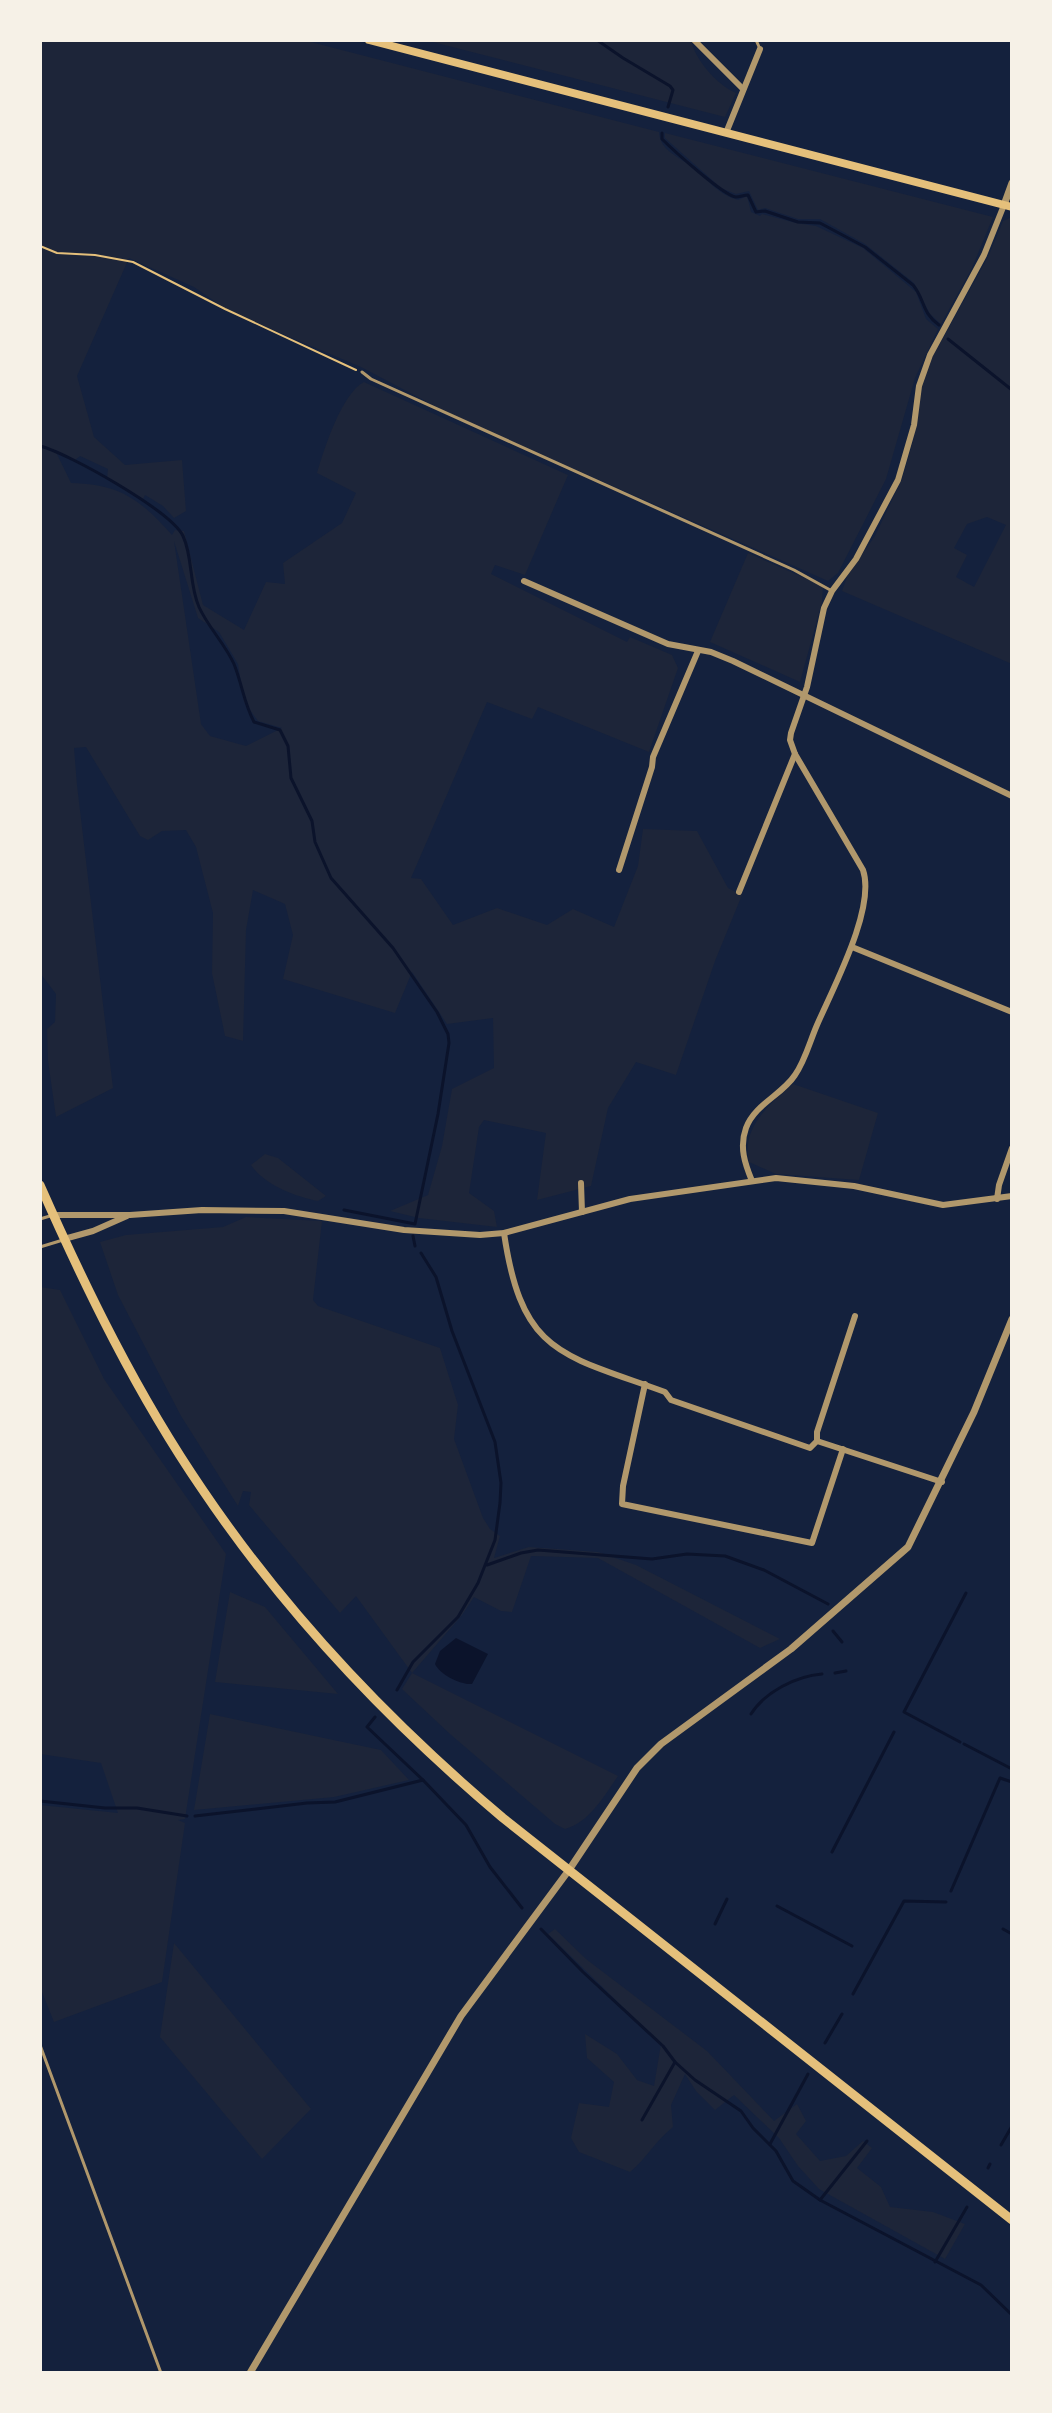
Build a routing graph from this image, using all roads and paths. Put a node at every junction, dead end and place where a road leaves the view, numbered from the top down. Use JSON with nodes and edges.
{"nodes":[{"id":1,"x":369,"y":40,"type":"edge"},
{"id":2,"x":756,"y":40,"type":"edge"},
{"id":3,"x":695,"y":41,"type":"edge"},
{"id":4,"x":760,"y":49,"type":"joint"},
{"id":5,"x":743,"y":89,"type":"junction"},
{"id":6,"x":726,"y":133,"type":"junction"},
{"id":7,"x":1012,"y":183,"type":"edge"},
{"id":8,"x":1008,"y":206,"type":"edge"},
{"id":9,"x":40,"y":246,"type":"edge"},
{"id":10,"x":362,"y":372,"type":"joint"},
{"id":11,"x":524,"y":581,"type":"dead end"},
{"id":12,"x":832,"y":591,"type":"junction"},
{"id":13,"x":698,"y":651,"type":"junction"},
{"id":14,"x":805,"y":694,"type":"junction"},
{"id":15,"x":795,"y":754,"type":"junction"},
{"id":16,"x":1012,"y":796,"type":"edge"},
{"id":17,"x":619,"y":870,"type":"dead end"},
{"id":18,"x":739,"y":892,"type":"dead end"},
{"id":19,"x":852,"y":947,"type":"junction"},
{"id":20,"x":1012,"y":1012,"type":"edge"},
{"id":21,"x":1012,"y":1148,"type":"edge"},
{"id":22,"x":752,"y":1181,"type":"junction"},
{"id":23,"x":581,"y":1183,"type":"dead end"},
{"id":24,"x":40,"y":1185,"type":"edge"},
{"id":25,"x":1012,"y":1196,"type":"edge"},
{"id":26,"x":997,"y":1199,"type":"junction"},
{"id":27,"x":582,"y":1212,"type":"junction"},
{"id":28,"x":53,"y":1215,"type":"junction"},
{"id":29,"x":130,"y":1215,"type":"junction"},
{"id":30,"x":40,"y":1219,"type":"edge"},
{"id":31,"x":504,"y":1233,"type":"junction"},
{"id":32,"x":64,"y":1239,"type":"junction"},
{"id":33,"x":40,"y":1247,"type":"edge"},
{"id":34,"x":855,"y":1316,"type":"dead end"},
{"id":35,"x":1012,"y":1319,"type":"edge"},
{"id":36,"x":645,"y":1384,"type":"junction"},
{"id":37,"x":817,"y":1441,"type":"junction"},
{"id":38,"x":843,"y":1449,"type":"junction"},
{"id":39,"x":942,"y":1482,"type":"junction"},
{"id":40,"x":569,"y":1870,"type":"junction"},
{"id":41,"x":40,"y":2045,"type":"edge"},
{"id":42,"x":1012,"y":2220,"type":"edge"},
{"id":43,"x":161,"y":2373,"type":"edge"},
{"id":44,"x":250,"y":2373,"type":"edge"}],
"edges":[{"from":1,"to":6,"type":"main road"},
{"from":2,"to":4,"type":"lane"},
{"from":3,"to":5,"type":"street"},
{"from":4,"to":5,"type":"street"},
{"from":5,"to":6,"type":"street"},
{"from":6,"to":8,"type":"main road"},
{"from":7,"to":8,"type":"street"},
{"from":8,"to":12,"type":"street"},
{"from":9,"to":10,"type":"path"},
{"from":10,"to":12,"type":"lane"},
{"from":11,"to":13,"type":"street"},
{"from":12,"to":14,"type":"street"},
{"from":13,"to":14,"type":"street"},
{"from":13,"to":17,"type":"street"},
{"from":14,"to":15,"type":"street"},
{"from":14,"to":16,"type":"street"},
{"from":15,"to":18,"type":"street"},
{"from":15,"to":19,"type":"street"},
{"from":19,"to":20,"type":"street"},
{"from":19,"to":22,"type":"street"},
{"from":21,"to":26,"type":"street"},
{"from":22,"to":26,"type":"street"},
{"from":22,"to":27,"type":"street"},
{"from":23,"to":27,"type":"street"},
{"from":24,"to":28,"type":"main road"},
{"from":25,"to":26,"type":"street"},
{"from":27,"to":31,"type":"street"},
{"from":28,"to":29,"type":"street"},
{"from":28,"to":30,"type":"lane"},
{"from":28,"to":32,"type":"main road"},
{"from":29,"to":31,"type":"street"},
{"from":29,"to":32,"type":"street"},
{"from":31,"to":36,"type":"street"},
{"from":32,"to":33,"type":"lane"},
{"from":32,"to":40,"type":"main road"},
{"from":34,"to":37,"type":"street"},
{"from":35,"to":39,"type":"street"},
{"from":36,"to":37,"type":"street"},
{"from":36,"to":38,"type":"street"},
{"from":37,"to":38,"type":"street"},
{"from":38,"to":39,"type":"street"},
{"from":39,"to":40,"type":"street"},
{"from":40,"to":42,"type":"main road"},
{"from":40,"to":44,"type":"street"},
{"from":41,"to":43,"type":"lane"}]}
